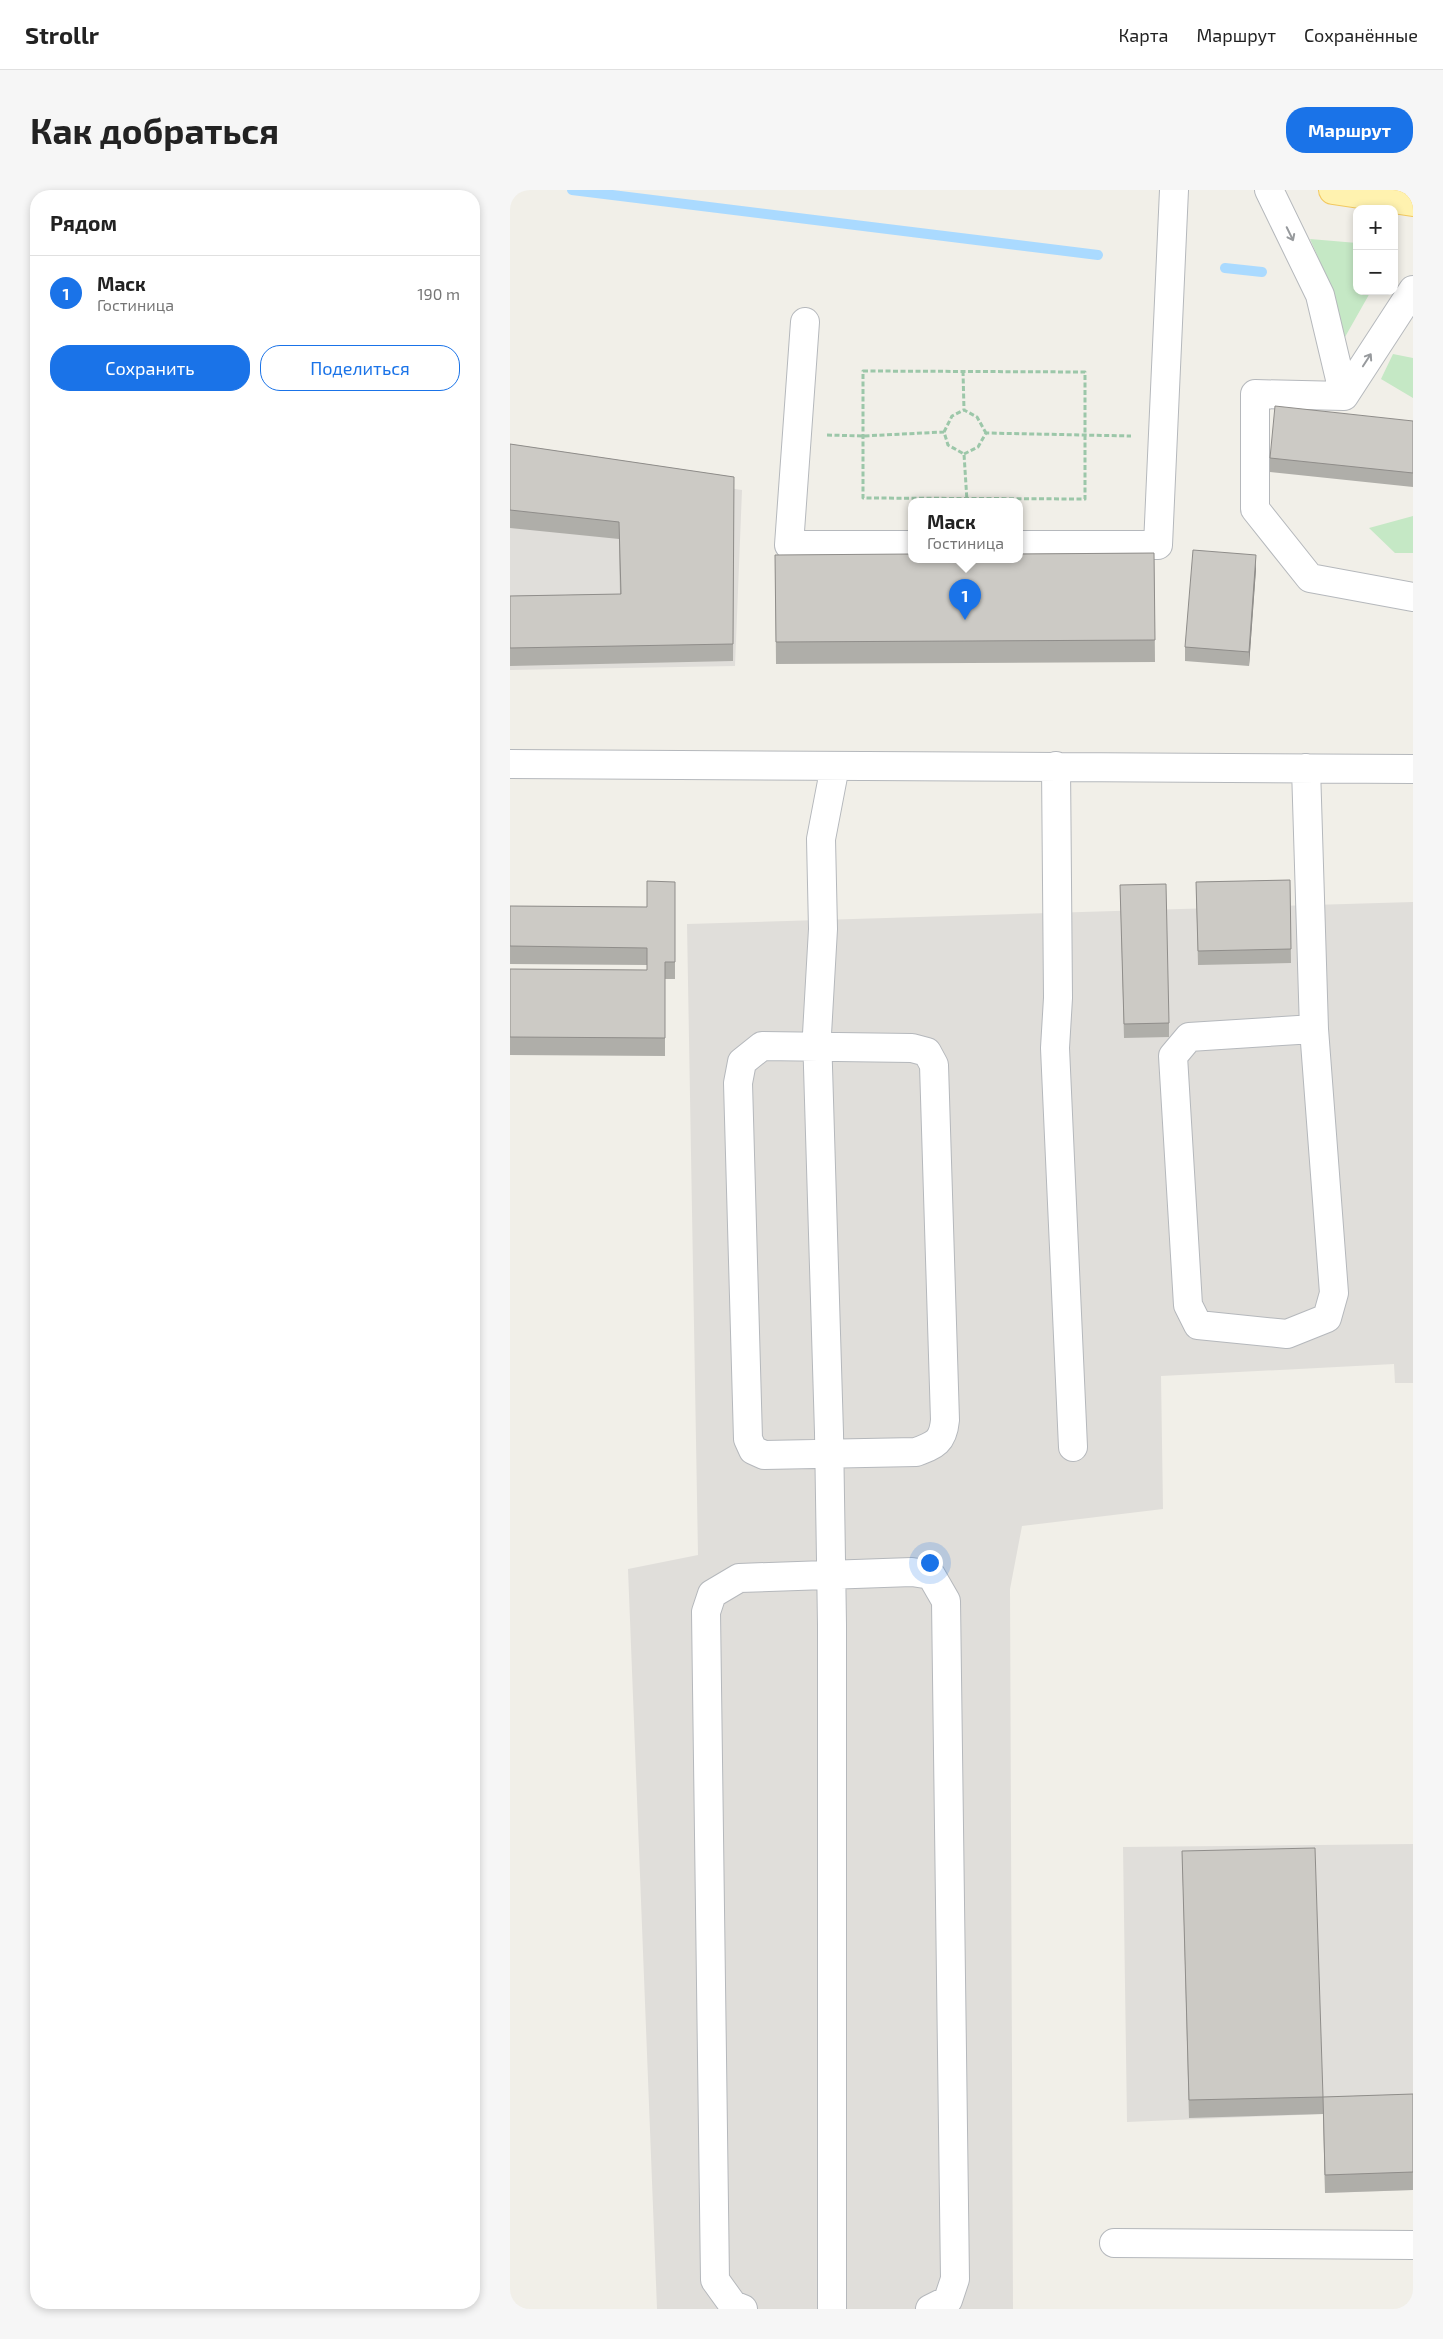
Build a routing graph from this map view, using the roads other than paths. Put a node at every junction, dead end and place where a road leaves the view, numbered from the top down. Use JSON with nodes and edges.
{"nodes":[{"id":1,"x":1174,"y":190,"type":"edge"},
{"id":2,"x":1269,"y":190,"type":"edge"},
{"id":3,"x":1333,"y":190,"type":"edge"},
{"id":4,"x":1413,"y":202,"type":"edge"},
{"id":5,"x":1413,"y":290,"type":"edge"},
{"id":6,"x":805,"y":322,"type":"dead end"},
{"id":7,"x":1344,"y":396,"type":"junction"},
{"id":8,"x":908,"y":545,"type":"edge"},
{"id":9,"x":1023,"y":545,"type":"edge"},
{"id":10,"x":1413,"y":597,"type":"edge"},
{"id":11,"x":510,"y":764,"type":"edge"},
{"id":12,"x":835,"y":766,"type":"junction"},
{"id":13,"x":1056,"y":766,"type":"junction"},
{"id":14,"x":1312,"y":767,"type":"junction"},
{"id":15,"x":1413,"y":769,"type":"edge"},
{"id":16,"x":1314,"y":1029,"type":"junction"},
{"id":17,"x":818,"y":1047,"type":"junction"},
{"id":18,"x":1073,"y":1448,"type":"dead end"},
{"id":19,"x":829,"y":1455,"type":"junction"},
{"id":20,"x":832,"y":1575,"type":"junction"},
{"id":21,"x":1114,"y":2243,"type":"dead end"},
{"id":22,"x":1413,"y":2245,"type":"edge"},
{"id":23,"x":743,"y":2309,"type":"edge"},
{"id":24,"x":832,"y":2309,"type":"edge"},
{"id":25,"x":930,"y":2309,"type":"edge"}],
"edges":[{"from":1,"to":9,"type":"street"},
{"from":2,"to":7,"type":"street","one_way":true},
{"from":3,"to":4,"type":"main road"},
{"from":7,"to":5,"type":"street","one_way":true},
{"from":6,"to":8,"type":"street"},
{"from":7,"to":10,"type":"street"},
{"from":11,"to":12,"type":"street"},
{"from":12,"to":13,"type":"street"},
{"from":12,"to":17,"type":"street"},
{"from":13,"to":14,"type":"street"},
{"from":13,"to":18,"type":"street"},
{"from":14,"to":15,"type":"street"},
{"from":14,"to":16,"type":"street"},
{"from":16,"to":16,"type":"street"},
{"from":17,"to":19,"type":"street"},
{"from":17,"to":19,"type":"street"},
{"from":17,"to":19,"type":"street"},
{"from":19,"to":20,"type":"street"},
{"from":20,"to":23,"type":"street"},
{"from":20,"to":24,"type":"street"},
{"from":20,"to":25,"type":"street"},
{"from":21,"to":22,"type":"street"}]}
